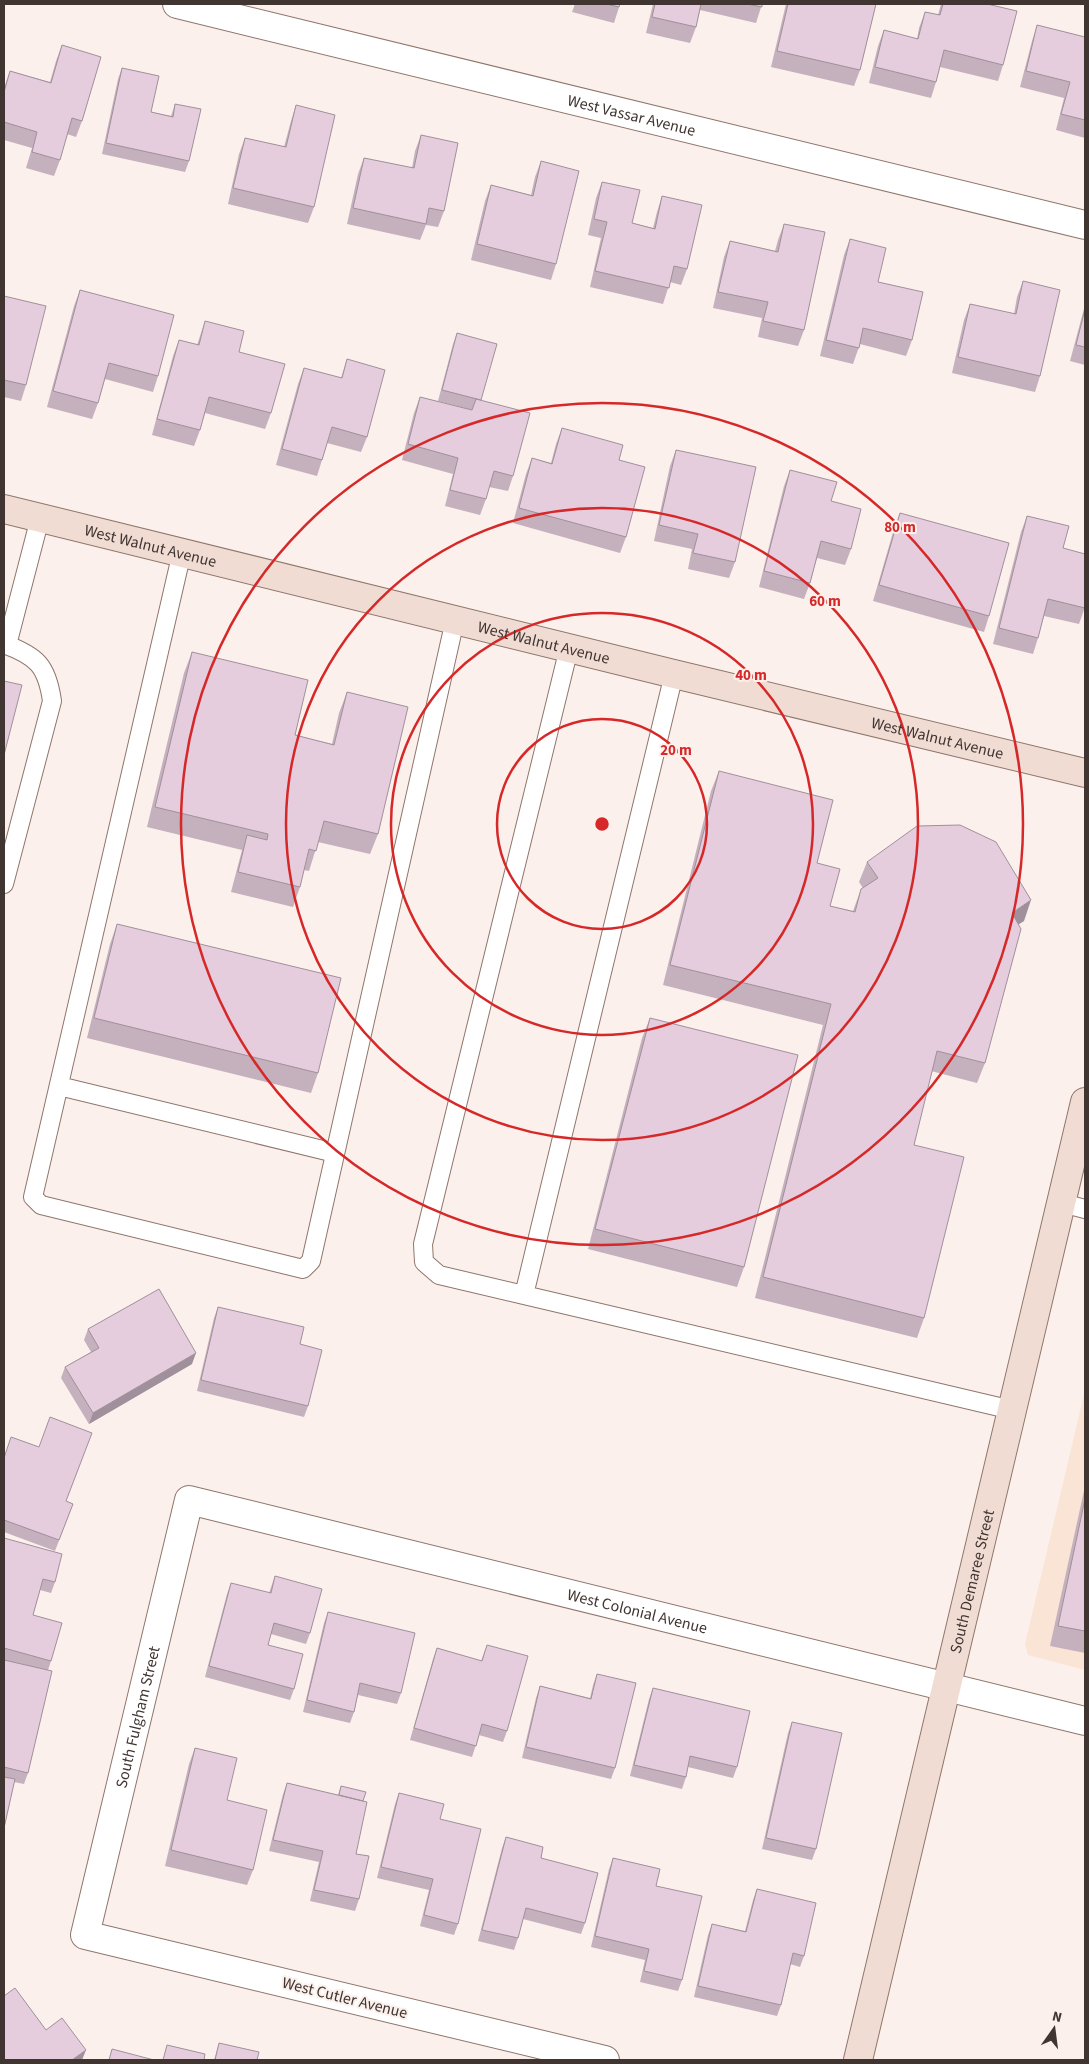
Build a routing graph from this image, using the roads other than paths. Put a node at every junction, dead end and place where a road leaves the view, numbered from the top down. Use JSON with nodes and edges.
{"nodes":[{"id":1,"x":177,"y":4,"type":"edge"},
{"id":2,"x":1085,"y":225,"type":"edge"},
{"id":3,"x":4,"y":508,"type":"edge"},
{"id":4,"x":40,"y":518,"type":"junction"},
{"id":5,"x":182,"y":552,"type":"junction"},
{"id":6,"x":454,"y":620,"type":"junction"},
{"id":7,"x":5,"y":644,"type":"edge"},
{"id":8,"x":569,"y":648,"type":"junction"},
{"id":9,"x":674,"y":674,"type":"junction"},
{"id":10,"x":1085,"y":773,"type":"edge"},
{"id":11,"x":4,"y":884,"type":"edge"},
{"id":12,"x":59,"y":1086,"type":"junction"},
{"id":13,"x":1085,"y":1102,"type":"edge"},
{"id":14,"x":335,"y":1153,"type":"junction"},
{"id":15,"x":1074,"y":1206,"type":"edge"},
{"id":16,"x":524,"y":1295,"type":"junction"},
{"id":17,"x":1012,"y":1410,"type":"junction"},
{"id":18,"x":189,"y":1500,"type":"joint"},
{"id":19,"x":948,"y":1687,"type":"junction"},
{"id":20,"x":1085,"y":1721,"type":"edge"},
{"id":21,"x":85,"y":1935,"type":"joint"},
{"id":22,"x":605,"y":2060,"type":"edge"},
{"id":23,"x":858,"y":2060,"type":"edge"}],
"edges":[{"from":1,"to":2,"type":"street","name":"West Vassar Avenue"},
{"from":3,"to":4,"type":"main road","name":"West Walnut Avenue"},
{"from":4,"to":5,"type":"main road","name":"West Walnut Avenue"},
{"from":4,"to":7,"type":"lane"},
{"from":5,"to":6,"type":"main road","name":"West Walnut Avenue"},
{"from":5,"to":12,"type":"lane"},
{"from":6,"to":8,"type":"main road","name":"West Walnut Avenue"},
{"from":6,"to":14,"type":"lane"},
{"from":7,"to":11,"type":"lane"},
{"from":8,"to":9,"type":"main road","name":"West Walnut Avenue"},
{"from":8,"to":16,"type":"lane"},
{"from":9,"to":10,"type":"main road","name":"West Walnut Avenue"},
{"from":9,"to":16,"type":"lane"},
{"from":12,"to":14,"type":"lane"},
{"from":12,"to":14,"type":"lane"},
{"from":13,"to":15,"type":"main road","name":"South Demaree Street"},
{"from":15,"to":17,"type":"main road","name":"South Demaree Street"},
{"from":16,"to":17,"type":"lane"},
{"from":17,"to":19,"type":"main road","name":"South Demaree Street"},
{"from":18,"to":19,"type":"street","name":"West Colonial Avenue"},
{"from":18,"to":21,"type":"street","name":"South Fulgham Street"},
{"from":19,"to":20,"type":"street","name":"West Colonial Avenue"},
{"from":19,"to":23,"type":"main road","name":"South Demaree Street"},
{"from":21,"to":22,"type":"street","name":"West Cutler Avenue"}]}
